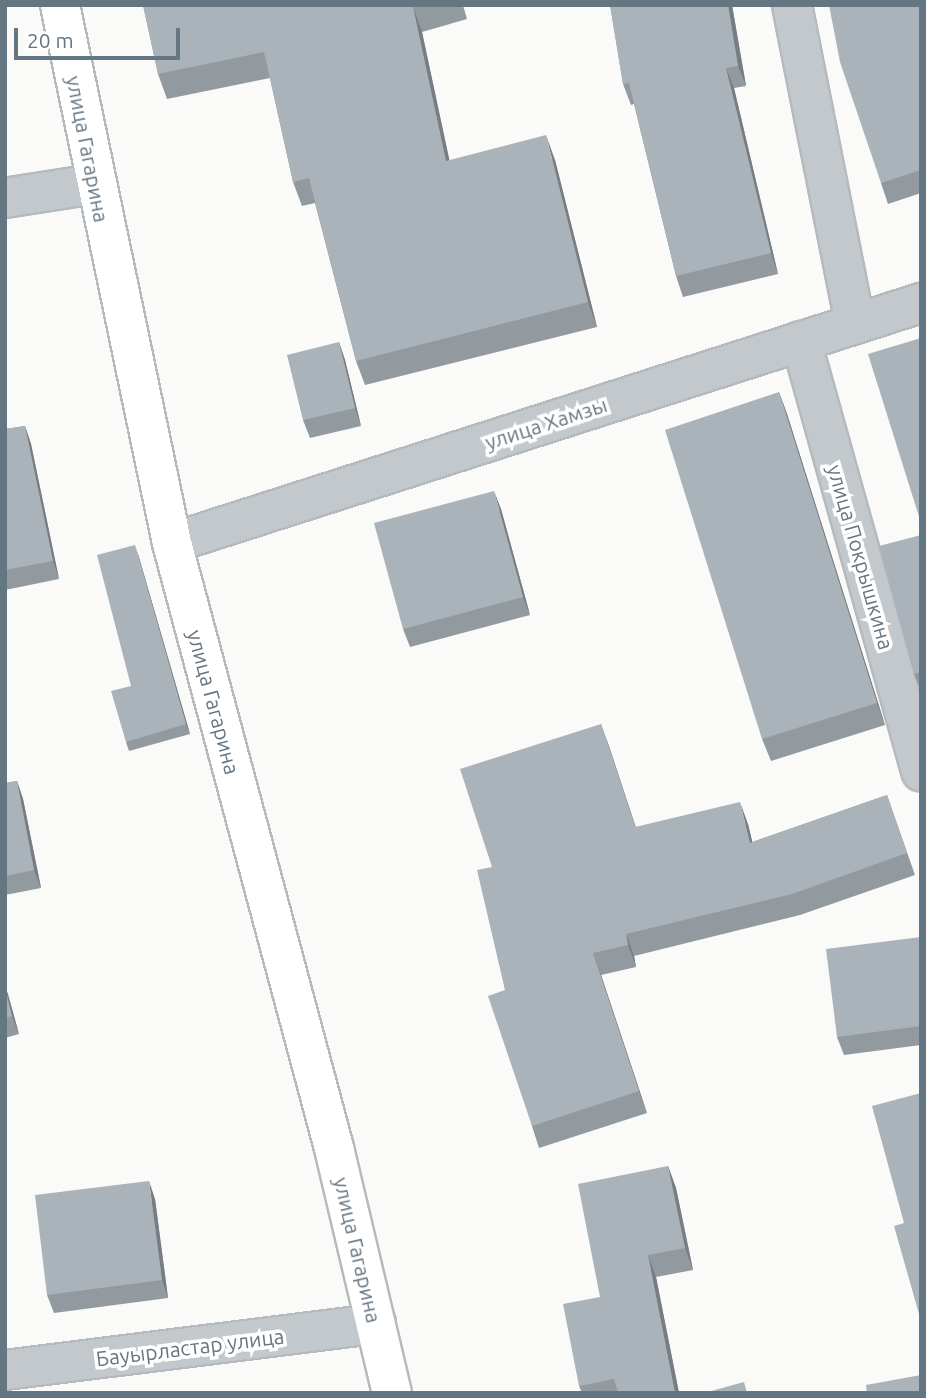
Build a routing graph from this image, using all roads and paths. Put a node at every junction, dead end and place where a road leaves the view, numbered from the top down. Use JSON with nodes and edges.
{"nodes":[{"id":1,"x":60,"y":5,"type":"edge"},
{"id":2,"x":792,"y":5,"type":"edge"},
{"id":3,"x":93,"y":184,"type":"junction"},
{"id":4,"x":5,"y":198,"type":"edge"},
{"id":5,"x":921,"y":303,"type":"edge"},
{"id":6,"x":855,"y":324,"type":"junction"},
{"id":7,"x":801,"y":341,"type":"junction"},
{"id":8,"x":172,"y":543,"type":"junction"},
{"id":9,"x":921,"y":772,"type":"edge"},
{"id":10,"x":376,"y":1324,"type":"junction"},
{"id":11,"x":5,"y":1370,"type":"edge"},
{"id":12,"x":392,"y":1393,"type":"edge"}],
"edges":[{"from":1,"to":3,"type":"main road","name":"улица Гагарина"},
{"from":2,"to":6,"type":"street"},
{"from":3,"to":4,"type":"street"},
{"from":3,"to":8,"type":"main road","name":"улица Гагарина"},
{"from":5,"to":6,"type":"street","name":"улица Хамзы"},
{"from":6,"to":7,"type":"street","name":"улица Хамзы"},
{"from":7,"to":8,"type":"street","name":"улица Хамзы"},
{"from":7,"to":9,"type":"street","name":"улица Покрышкина"},
{"from":8,"to":10,"type":"main road","name":"улица Гагарина"},
{"from":10,"to":11,"type":"street","name":"Бауырластар улица"},
{"from":10,"to":12,"type":"main road","name":"улица Гагарина"}]}
